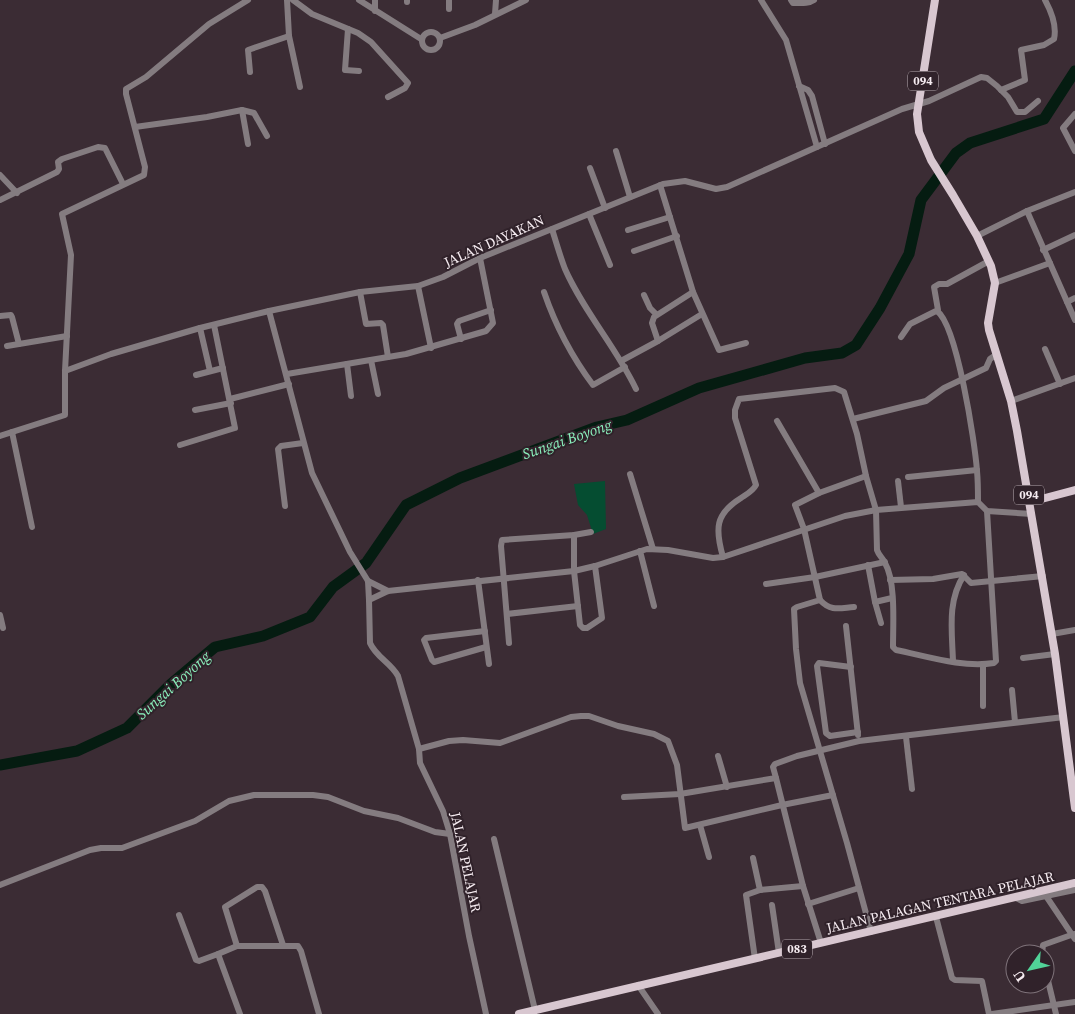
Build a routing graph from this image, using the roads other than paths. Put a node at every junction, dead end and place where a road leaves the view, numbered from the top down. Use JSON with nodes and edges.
{"nodes":[{"id":1,"x":248,"y":0,"type":"edge"},
{"id":2,"x":287,"y":0,"type":"edge"},
{"id":3,"x":293,"y":0,"type":"edge"},
{"id":4,"x":359,"y":0,"type":"edge"},
{"id":5,"x":375,"y":0,"type":"edge"},
{"id":6,"x":449,"y":0,"type":"edge"},
{"id":7,"x":496,"y":0,"type":"edge"},
{"id":8,"x":510,"y":0,"type":"edge"},
{"id":9,"x":526,"y":0,"type":"edge"},
{"id":10,"x":761,"y":0,"type":"edge"},
{"id":11,"x":791,"y":0,"type":"edge"},
{"id":12,"x":814,"y":0,"type":"edge"},
{"id":13,"x":935,"y":0,"type":"edge"},
{"id":14,"x":1045,"y":0,"type":"edge"},
{"id":15,"x":518,"y":4,"type":"junction"},
{"id":16,"x":449,"y":9,"type":"dead end"},
{"id":17,"x":375,"y":11,"type":"junction"},
{"id":18,"x":495,"y":14,"type":"junction"},
{"id":19,"x":348,"y":29,"type":"junction"},
{"id":20,"x":288,"y":36,"type":"junction"},
{"id":21,"x":440,"y":38,"type":"junction"},
{"id":22,"x":421,"y":39,"type":"junction"},
{"id":23,"x":359,"y":71,"type":"dead end"},
{"id":24,"x":250,"y":72,"type":"dead end"},
{"id":25,"x":799,"y":86,"type":"junction"},
{"id":26,"x":300,"y":87,"type":"dead end"},
{"id":27,"x":1002,"y":90,"type":"junction"},
{"id":28,"x":388,"y":97,"type":"dead end"},
{"id":29,"x":1038,"y":101,"type":"dead end"},
{"id":30,"x":919,"y":104,"type":"junction"},
{"id":31,"x":242,"y":110,"type":"junction"},
{"id":32,"x":1075,"y":114,"type":"edge"},
{"id":33,"x":135,"y":127,"type":"junction"},
{"id":34,"x":267,"y":136,"type":"dead end"},
{"id":35,"x":248,"y":144,"type":"dead end"},
{"id":36,"x":825,"y":144,"type":"junction"},
{"id":37,"x":817,"y":147,"type":"junction"},
{"id":38,"x":616,"y":151,"type":"dead end"},
{"id":39,"x":1075,"y":151,"type":"edge"},
{"id":40,"x":590,"y":168,"type":"dead end"},
{"id":41,"x":0,"y":175,"type":"edge"},
{"id":42,"x":123,"y":184,"type":"junction"},
{"id":43,"x":660,"y":185,"type":"junction"},
{"id":44,"x":1075,"y":192,"type":"edge"},
{"id":45,"x":17,"y":193,"type":"junction"},
{"id":46,"x":630,"y":197,"type":"junction"},
{"id":47,"x":0,"y":200,"type":"edge"},
{"id":48,"x":605,"y":208,"type":"junction"},
{"id":49,"x":1027,"y":211,"type":"junction"},
{"id":50,"x":589,"y":214,"type":"junction"},
{"id":51,"x":670,"y":217,"type":"junction"},
{"id":52,"x":552,"y":229,"type":"junction"},
{"id":53,"x":628,"y":230,"type":"dead end"},
{"id":54,"x":1075,"y":235,"type":"edge"},
{"id":55,"x":676,"y":236,"type":"junction"},
{"id":56,"x":977,"y":236,"type":"junction"},
{"id":57,"x":1043,"y":250,"type":"junction"},
{"id":58,"x":634,"y":251,"type":"dead end"},
{"id":59,"x":480,"y":258,"type":"junction"},
{"id":60,"x":989,"y":260,"type":"junction"},
{"id":61,"x":1050,"y":264,"type":"junction"},
{"id":62,"x":610,"y":265,"type":"dead end"},
{"id":63,"x":995,"y":283,"type":"junction"},
{"id":64,"x":418,"y":286,"type":"junction"},
{"id":65,"x":360,"y":292,"type":"junction"},
{"id":66,"x":544,"y":292,"type":"dead end"},
{"id":67,"x":693,"y":292,"type":"junction"},
{"id":68,"x":644,"y":295,"type":"dead end"},
{"id":69,"x":1075,"y":298,"type":"edge"},
{"id":70,"x":1067,"y":302,"type":"junction"},
{"id":71,"x":491,"y":310,"type":"junction"},
{"id":72,"x":269,"y":311,"type":"junction"},
{"id":73,"x":937,"y":311,"type":"junction"},
{"id":74,"x":656,"y":314,"type":"junction"},
{"id":75,"x":702,"y":314,"type":"junction"},
{"id":76,"x":0,"y":316,"type":"edge"},
{"id":77,"x":1075,"y":320,"type":"edge"},
{"id":78,"x":214,"y":325,"type":"junction"},
{"id":79,"x":200,"y":328,"type":"junction"},
{"id":80,"x":67,"y":336,"type":"junction"},
{"id":81,"x":901,"y":337,"type":"dead end"},
{"id":82,"x":461,"y":339,"type":"junction"},
{"id":83,"x":658,"y":341,"type":"junction"},
{"id":84,"x":746,"y":343,"type":"dead end"},
{"id":85,"x":19,"y":344,"type":"junction"},
{"id":86,"x":7,"y":346,"type":"dead end"},
{"id":87,"x":431,"y":348,"type":"junction"},
{"id":88,"x":1045,"y":349,"type":"dead end"},
{"id":89,"x":997,"y":354,"type":"junction"},
{"id":90,"x":388,"y":358,"type":"junction"},
{"id":91,"x":371,"y":360,"type":"junction"},
{"id":92,"x":347,"y":364,"type":"junction"},
{"id":93,"x":623,"y":364,"type":"junction"},
{"id":94,"x":223,"y":368,"type":"junction"},
{"id":95,"x":65,"y":371,"type":"junction"},
{"id":96,"x":210,"y":371,"type":"junction"},
{"id":97,"x":287,"y":374,"type":"junction"},
{"id":98,"x":196,"y":375,"type":"dead end"},
{"id":99,"x":1075,"y":378,"type":"edge"},
{"id":100,"x":963,"y":380,"type":"junction"},
{"id":101,"x":289,"y":384,"type":"junction"},
{"id":102,"x":1060,"y":384,"type":"junction"},
{"id":103,"x":636,"y":389,"type":"dead end"},
{"id":104,"x":378,"y":394,"type":"dead end"},
{"id":105,"x":351,"y":396,"type":"dead end"},
{"id":106,"x":231,"y":401,"type":"junction"},
{"id":107,"x":1011,"y":401,"type":"junction"},
{"id":108,"x":194,"y":410,"type":"dead end"},
{"id":109,"x":853,"y":420,"type":"junction"},
{"id":110,"x":778,"y":421,"type":"dead end"},
{"id":111,"x":12,"y":432,"type":"junction"},
{"id":112,"x":0,"y":436,"type":"edge"},
{"id":113,"x":303,"y":443,"type":"junction"},
{"id":114,"x":180,"y":446,"type":"dead end"},
{"id":115,"x":977,"y":470,"type":"junction"},
{"id":116,"x":630,"y":474,"type":"dead end"},
{"id":117,"x":866,"y":476,"type":"junction"},
{"id":118,"x":908,"y":477,"type":"dead end"},
{"id":119,"x":898,"y":481,"type":"dead end"},
{"id":120,"x":1075,"y":490,"type":"edge"},
{"id":121,"x":819,"y":493,"type":"junction"},
{"id":122,"x":978,"y":502,"type":"junction"},
{"id":123,"x":1030,"y":502,"type":"junction"},
{"id":124,"x":285,"y":506,"type":"dead end"},
{"id":125,"x":901,"y":508,"type":"junction"},
{"id":126,"x":876,"y":510,"type":"junction"},
{"id":127,"x":987,"y":511,"type":"junction"},
{"id":128,"x":1032,"y":514,"type":"junction"},
{"id":129,"x":32,"y":528,"type":"dead end"},
{"id":130,"x":804,"y":529,"type":"junction"},
{"id":131,"x":591,"y":532,"type":"dead end"},
{"id":132,"x":574,"y":535,"type":"junction"},
{"id":133,"x":653,"y":549,"type":"junction"},
{"id":134,"x":640,"y":551,"type":"junction"},
{"id":135,"x":722,"y":557,"type":"junction"},
{"id":136,"x":885,"y":562,"type":"junction"},
{"id":137,"x":868,"y":565,"type":"junction"},
{"id":138,"x":595,"y":566,"type":"junction"},
{"id":139,"x":574,"y":570,"type":"junction"},
{"id":140,"x":964,"y":575,"type":"junction"},
{"id":141,"x":1043,"y":576,"type":"junction"},
{"id":142,"x":504,"y":577,"type":"junction"},
{"id":143,"x":815,"y":577,"type":"junction"},
{"id":144,"x":367,"y":578,"type":"junction"},
{"id":145,"x":478,"y":580,"type":"junction"},
{"id":146,"x":890,"y":580,"type":"junction"},
{"id":147,"x":991,"y":582,"type":"junction"},
{"id":148,"x":766,"y":584,"type":"dead end"},
{"id":149,"x":388,"y":591,"type":"junction"},
{"id":150,"x":892,"y":598,"type":"junction"},
{"id":151,"x":369,"y":600,"type":"junction"},
{"id":152,"x":820,"y":600,"type":"junction"},
{"id":153,"x":874,"y":602,"type":"junction"},
{"id":154,"x":578,"y":606,"type":"junction"},
{"id":155,"x":654,"y":606,"type":"dead end"},
{"id":156,"x":854,"y":607,"type":"dead end"},
{"id":157,"x":507,"y":614,"type":"junction"},
{"id":158,"x":0,"y":615,"type":"edge"},
{"id":159,"x":881,"y":623,"type":"dead end"},
{"id":160,"x":846,"y":626,"type":"dead end"},
{"id":161,"x":3,"y":628,"type":"dead end"},
{"id":162,"x":1075,"y":630,"type":"edge"},
{"id":163,"x":485,"y":632,"type":"junction"},
{"id":164,"x":1052,"y":634,"type":"junction"},
{"id":165,"x":509,"y":643,"type":"dead end"},
{"id":166,"x":486,"y":647,"type":"junction"},
{"id":167,"x":1055,"y":654,"type":"junction"},
{"id":168,"x":1024,"y":658,"type":"dead end"},
{"id":169,"x":953,"y":661,"type":"junction"},
{"id":170,"x":489,"y":664,"type":"dead end"},
{"id":171,"x":983,"y":665,"type":"junction"},
{"id":172,"x":851,"y":667,"type":"junction"},
{"id":173,"x":1012,"y":690,"type":"dead end"},
{"id":174,"x":983,"y":706,"type":"dead end"},
{"id":175,"x":1064,"y":717,"type":"junction"},
{"id":176,"x":1015,"y":722,"type":"junction"},
{"id":177,"x":858,"y":732,"type":"junction"},
{"id":178,"x":906,"y":737,"type":"junction"},
{"id":179,"x":859,"y":741,"type":"junction"},
{"id":180,"x":419,"y":749,"type":"junction"},
{"id":181,"x":820,"y":750,"type":"junction"},
{"id":182,"x":718,"y":756,"type":"dead end"},
{"id":183,"x":776,"y":778,"type":"junction"},
{"id":184,"x":726,"y":787,"type":"junction"},
{"id":185,"x":912,"y":790,"type":"dead end"},
{"id":186,"x":680,"y":794,"type":"junction"},
{"id":187,"x":833,"y":796,"type":"junction"},
{"id":188,"x":624,"y":797,"type":"dead end"},
{"id":189,"x":782,"y":805,"type":"junction"},
{"id":190,"x":1075,"y":808,"type":"edge"},
{"id":191,"x":700,"y":825,"type":"junction"},
{"id":192,"x":450,"y":834,"type":"junction"},
{"id":193,"x":494,"y":839,"type":"dead end"},
{"id":194,"x":709,"y":857,"type":"dead end"},
{"id":195,"x":753,"y":858,"type":"dead end"},
{"id":196,"x":1075,"y":883,"type":"edge"},
{"id":197,"x":0,"y":885,"type":"edge"},
{"id":198,"x":803,"y":886,"type":"junction"},
{"id":199,"x":858,"y":888,"type":"junction"},
{"id":200,"x":760,"y":890,"type":"junction"},
{"id":201,"x":1075,"y":890,"type":"edge"},
{"id":202,"x":1046,"y":896,"type":"junction"},
{"id":203,"x":1016,"y":898,"type":"junction"},
{"id":204,"x":808,"y":904,"type":"junction"},
{"id":205,"x":772,"y":905,"type":"dead end"},
{"id":206,"x":179,"y":915,"type":"dead end"},
{"id":207,"x":936,"y":917,"type":"junction"},
{"id":208,"x":871,"y":932,"type":"junction"},
{"id":209,"x":1074,"y":936,"type":"edge"},
{"id":210,"x":821,"y":943,"type":"junction"},
{"id":211,"x":1046,"y":944,"type":"edge"},
{"id":212,"x":282,"y":945,"type":"junction"},
{"id":213,"x":237,"y":946,"type":"junction"},
{"id":214,"x":780,"y":953,"type":"junction"},
{"id":215,"x":218,"y":954,"type":"junction"},
{"id":216,"x":755,"y":959,"type":"junction"},
{"id":217,"x":638,"y":985,"type":"junction"},
{"id":218,"x":1051,"y":994,"type":"edge"},
{"id":219,"x":1075,"y":1002,"type":"edge"},
{"id":220,"x":1054,"y":1005,"type":"junction"},
{"id":221,"x":535,"y":1010,"type":"junction"},
{"id":222,"x":240,"y":1014,"type":"edge"},
{"id":223,"x":319,"y":1014,"type":"edge"},
{"id":224,"x":486,"y":1014,"type":"edge"},
{"id":225,"x":519,"y":1014,"type":"edge"},
{"id":226,"x":658,"y":1014,"type":"edge"},
{"id":227,"x":990,"y":1014,"type":"edge"},
{"id":228,"x":1056,"y":1014,"type":"edge"}],
"edges":[{"from":1,"to":33,"type":"street"},
{"from":2,"to":20,"type":"street"},
{"from":3,"to":19,"type":"street"},
{"from":4,"to":17,"type":"street"},
{"from":5,"to":17,"type":"street"},
{"from":6,"to":16,"type":"street"},
{"from":7,"to":18,"type":"street"},
{"from":8,"to":15,"type":"street"},
{"from":9,"to":15,"type":"street"},
{"from":10,"to":25,"type":"street"},
{"from":11,"to":12,"type":"street"},
{"from":13,"to":30,"type":"main road","number":"094"},
{"from":14,"to":27,"type":"street"},
{"from":15,"to":18,"type":"street"},
{"from":17,"to":22,"type":"street"},
{"from":18,"to":21,"type":"street"},
{"from":19,"to":23,"type":"street"},
{"from":19,"to":28,"type":"street"},
{"from":20,"to":24,"type":"street"},
{"from":20,"to":26,"type":"street"},
{"from":21,"to":22,"type":"street"},
{"from":21,"to":22,"type":"street"},
{"from":25,"to":36,"type":"street"},
{"from":25,"to":37,"type":"street"},
{"from":27,"to":29,"type":"street"},
{"from":27,"to":30,"type":"street","name":"JALAN DAYAKAN"},
{"from":30,"to":36,"type":"street","name":"JALAN DAYAKAN"},
{"from":30,"to":56,"type":"main road","number":"094"},
{"from":31,"to":33,"type":"street"},
{"from":31,"to":34,"type":"street"},
{"from":31,"to":35,"type":"street"},
{"from":32,"to":39,"type":"street"},
{"from":33,"to":42,"type":"street"},
{"from":36,"to":37,"type":"street","name":"JALAN DAYAKAN"},
{"from":37,"to":43,"type":"street","name":"JALAN DAYAKAN"},
{"from":38,"to":46,"type":"street"},
{"from":40,"to":48,"type":"street"},
{"from":41,"to":45,"type":"street"},
{"from":42,"to":45,"type":"street"},
{"from":42,"to":80,"type":"street"},
{"from":43,"to":46,"type":"street","name":"JALAN DAYAKAN"},
{"from":43,"to":51,"type":"street"},
{"from":44,"to":49,"type":"street"},
{"from":45,"to":47,"type":"street"},
{"from":46,"to":48,"type":"street","name":"JALAN DAYAKAN"},
{"from":48,"to":50,"type":"street","name":"JALAN DAYAKAN"},
{"from":49,"to":56,"type":"street"},
{"from":49,"to":57,"type":"street"},
{"from":50,"to":52,"type":"street","name":"JALAN DAYAKAN"},
{"from":50,"to":62,"type":"street"},
{"from":51,"to":53,"type":"street"},
{"from":51,"to":55,"type":"street"},
{"from":52,"to":59,"type":"street","name":"JALAN DAYAKAN"},
{"from":52,"to":93,"type":"street"},
{"from":54,"to":57,"type":"street"},
{"from":55,"to":58,"type":"street"},
{"from":55,"to":67,"type":"street"},
{"from":56,"to":60,"type":"main road","number":"094"},
{"from":57,"to":61,"type":"street"},
{"from":59,"to":64,"type":"street","name":"JALAN DAYAKAN"},
{"from":59,"to":71,"type":"street"},
{"from":60,"to":63,"type":"main road","number":"094"},
{"from":60,"to":73,"type":"street"},
{"from":61,"to":63,"type":"street"},
{"from":61,"to":70,"type":"street"},
{"from":63,"to":89,"type":"main road","number":"094"},
{"from":64,"to":65,"type":"street","name":"JALAN DAYAKAN"},
{"from":64,"to":87,"type":"street"},
{"from":65,"to":72,"type":"street","name":"JALAN DAYAKAN"},
{"from":65,"to":90,"type":"street"},
{"from":66,"to":93,"type":"street"},
{"from":67,"to":74,"type":"street"},
{"from":67,"to":75,"type":"street"},
{"from":68,"to":74,"type":"street"},
{"from":69,"to":70,"type":"street"},
{"from":70,"to":77,"type":"street"},
{"from":71,"to":82,"type":"street"},
{"from":71,"to":82,"type":"street"},
{"from":72,"to":78,"type":"street","name":"JALAN DAYAKAN"},
{"from":72,"to":97,"type":"street"},
{"from":73,"to":81,"type":"street"},
{"from":73,"to":100,"type":"street"},
{"from":74,"to":83,"type":"street"},
{"from":75,"to":83,"type":"street"},
{"from":75,"to":84,"type":"street"},
{"from":76,"to":85,"type":"street"},
{"from":78,"to":79,"type":"street","name":"JALAN DAYAKAN"},
{"from":78,"to":94,"type":"street"},
{"from":79,"to":95,"type":"street","name":"JALAN DAYAKAN"},
{"from":79,"to":96,"type":"street"},
{"from":80,"to":85,"type":"street"},
{"from":80,"to":95,"type":"street"},
{"from":82,"to":87,"type":"street"},
{"from":83,"to":93,"type":"street"},
{"from":85,"to":86,"type":"street"},
{"from":87,"to":90,"type":"street"},
{"from":88,"to":102,"type":"street"},
{"from":89,"to":100,"type":"street"},
{"from":89,"to":107,"type":"main road","number":"094"},
{"from":90,"to":91,"type":"street"},
{"from":91,"to":92,"type":"street"},
{"from":91,"to":104,"type":"street"},
{"from":92,"to":97,"type":"street"},
{"from":92,"to":105,"type":"street"},
{"from":93,"to":103,"type":"street"},
{"from":94,"to":96,"type":"street"},
{"from":94,"to":106,"type":"street"},
{"from":95,"to":111,"type":"street"},
{"from":96,"to":98,"type":"street"},
{"from":97,"to":101,"type":"street"},
{"from":99,"to":102,"type":"street"},
{"from":100,"to":109,"type":"street"},
{"from":100,"to":115,"type":"street"},
{"from":101,"to":106,"type":"street"},
{"from":101,"to":113,"type":"street"},
{"from":102,"to":107,"type":"street"},
{"from":106,"to":108,"type":"street"},
{"from":106,"to":114,"type":"street"},
{"from":107,"to":123,"type":"main road","number":"094"},
{"from":109,"to":117,"type":"street"},
{"from":109,"to":135,"type":"street"},
{"from":110,"to":121,"type":"street"},
{"from":111,"to":112,"type":"street"},
{"from":111,"to":129,"type":"street"},
{"from":113,"to":124,"type":"street"},
{"from":113,"to":144,"type":"street"},
{"from":115,"to":118,"type":"street"},
{"from":115,"to":122,"type":"street"},
{"from":116,"to":133,"type":"street"},
{"from":117,"to":121,"type":"street"},
{"from":117,"to":126,"type":"street"},
{"from":119,"to":125,"type":"street"},
{"from":120,"to":123,"type":"main road"},
{"from":121,"to":130,"type":"street"},
{"from":122,"to":125,"type":"street"},
{"from":122,"to":127,"type":"street"},
{"from":123,"to":128,"type":"main road","number":"094"},
{"from":125,"to":126,"type":"street"},
{"from":126,"to":130,"type":"street"},
{"from":126,"to":136,"type":"street"},
{"from":127,"to":128,"type":"street"},
{"from":127,"to":147,"type":"street"},
{"from":128,"to":141,"type":"main road","number":"094"},
{"from":130,"to":135,"type":"street"},
{"from":130,"to":143,"type":"street"},
{"from":131,"to":132,"type":"street"},
{"from":132,"to":139,"type":"street"},
{"from":132,"to":142,"type":"street"},
{"from":133,"to":134,"type":"street"},
{"from":133,"to":135,"type":"street"},
{"from":134,"to":138,"type":"street"},
{"from":134,"to":155,"type":"street"},
{"from":136,"to":137,"type":"street"},
{"from":136,"to":146,"type":"street"},
{"from":137,"to":143,"type":"street"},
{"from":137,"to":153,"type":"street"},
{"from":138,"to":139,"type":"street"},
{"from":138,"to":154,"type":"street"},
{"from":139,"to":142,"type":"street"},
{"from":139,"to":154,"type":"street"},
{"from":140,"to":146,"type":"street"},
{"from":140,"to":147,"type":"street"},
{"from":140,"to":169,"type":"street"},
{"from":141,"to":147,"type":"street"},
{"from":141,"to":164,"type":"main road","number":"094"},
{"from":142,"to":145,"type":"street"},
{"from":142,"to":157,"type":"street"},
{"from":143,"to":148,"type":"street"},
{"from":143,"to":152,"type":"street"},
{"from":144,"to":149,"type":"street"},
{"from":144,"to":151,"type":"street","name":"JALAN PELAJAR"},
{"from":145,"to":149,"type":"street"},
{"from":145,"to":163,"type":"street"},
{"from":146,"to":150,"type":"street"},
{"from":147,"to":171,"type":"street"},
{"from":149,"to":151,"type":"street"},
{"from":150,"to":153,"type":"street"},
{"from":150,"to":169,"type":"street"},
{"from":151,"to":180,"type":"street","name":"JALAN PELAJAR"},
{"from":152,"to":156,"type":"street"},
{"from":152,"to":181,"type":"street"},
{"from":153,"to":159,"type":"street"},
{"from":154,"to":157,"type":"street"},
{"from":157,"to":165,"type":"street"},
{"from":158,"to":161,"type":"street"},
{"from":160,"to":172,"type":"street"},
{"from":162,"to":164,"type":"street"},
{"from":163,"to":166,"type":"street"},
{"from":163,"to":166,"type":"street"},
{"from":164,"to":167,"type":"main road","number":"094"},
{"from":166,"to":170,"type":"street"},
{"from":167,"to":168,"type":"street"},
{"from":167,"to":175,"type":"main road","number":"094"},
{"from":169,"to":171,"type":"street"},
{"from":171,"to":174,"type":"street"},
{"from":172,"to":177,"type":"street"},
{"from":172,"to":177,"type":"street"},
{"from":173,"to":176,"type":"street"},
{"from":175,"to":176,"type":"street"},
{"from":175,"to":190,"type":"main road","number":"094"},
{"from":176,"to":178,"type":"street"},
{"from":177,"to":179,"type":"street"},
{"from":178,"to":179,"type":"street"},
{"from":178,"to":185,"type":"street"},
{"from":179,"to":181,"type":"street"},
{"from":180,"to":186,"type":"street"},
{"from":180,"to":192,"type":"street","name":"JALAN PELAJAR"},
{"from":181,"to":183,"type":"street"},
{"from":181,"to":187,"type":"street"},
{"from":182,"to":184,"type":"street"},
{"from":183,"to":184,"type":"street"},
{"from":183,"to":189,"type":"street"},
{"from":184,"to":186,"type":"street"},
{"from":186,"to":188,"type":"street"},
{"from":186,"to":191,"type":"street"},
{"from":187,"to":189,"type":"street"},
{"from":187,"to":199,"type":"street"},
{"from":189,"to":191,"type":"street"},
{"from":189,"to":198,"type":"street"},
{"from":191,"to":194,"type":"street"},
{"from":192,"to":197,"type":"street"},
{"from":192,"to":224,"type":"street","name":"JALAN PELAJAR"},
{"from":193,"to":221,"type":"street"},
{"from":195,"to":200,"type":"street"},
{"from":196,"to":203,"type":"main road","name":"JALAN PALAGAN TENTARA PELAJAR","number":"083"},
{"from":198,"to":200,"type":"street"},
{"from":198,"to":204,"type":"street"},
{"from":199,"to":204,"type":"street"},
{"from":199,"to":208,"type":"street"},
{"from":200,"to":216,"type":"street"},
{"from":201,"to":202,"type":"street"},
{"from":202,"to":203,"type":"street"},
{"from":202,"to":209,"type":"street"},
{"from":203,"to":207,"type":"main road","name":"JALAN PALAGAN TENTARA PELAJAR","number":"083"},
{"from":204,"to":210,"type":"street"},
{"from":205,"to":214,"type":"street"},
{"from":206,"to":215,"type":"street"},
{"from":207,"to":208,"type":"main road","name":"JALAN PALAGAN TENTARA PELAJAR","number":"083"},
{"from":207,"to":227,"type":"street"},
{"from":208,"to":210,"type":"main road","name":"JALAN PALAGAN TENTARA PELAJAR","number":"083"},
{"from":209,"to":211,"type":"street"},
{"from":210,"to":214,"type":"main road","name":"JALAN PALAGAN TENTARA PELAJAR","number":"083"},
{"from":212,"to":213,"type":"street"},
{"from":212,"to":213,"type":"street"},
{"from":212,"to":223,"type":"street"},
{"from":213,"to":215,"type":"street"},
{"from":214,"to":216,"type":"main road","name":"JALAN PALAGAN TENTARA PELAJAR","number":"083"},
{"from":215,"to":222,"type":"street"},
{"from":216,"to":217,"type":"main road","name":"JALAN PALAGAN TENTARA PELAJAR","number":"083"},
{"from":217,"to":221,"type":"main road","name":"JALAN PALAGAN TENTARA PELAJAR","number":"083"},
{"from":217,"to":226,"type":"street"},
{"from":218,"to":220,"type":"street"},
{"from":219,"to":220,"type":"street"},
{"from":220,"to":227,"type":"street"},
{"from":220,"to":228,"type":"street"},
{"from":221,"to":225,"type":"main road","name":"JALAN PALAGAN TENTARA PELAJAR","number":"083"}]}
